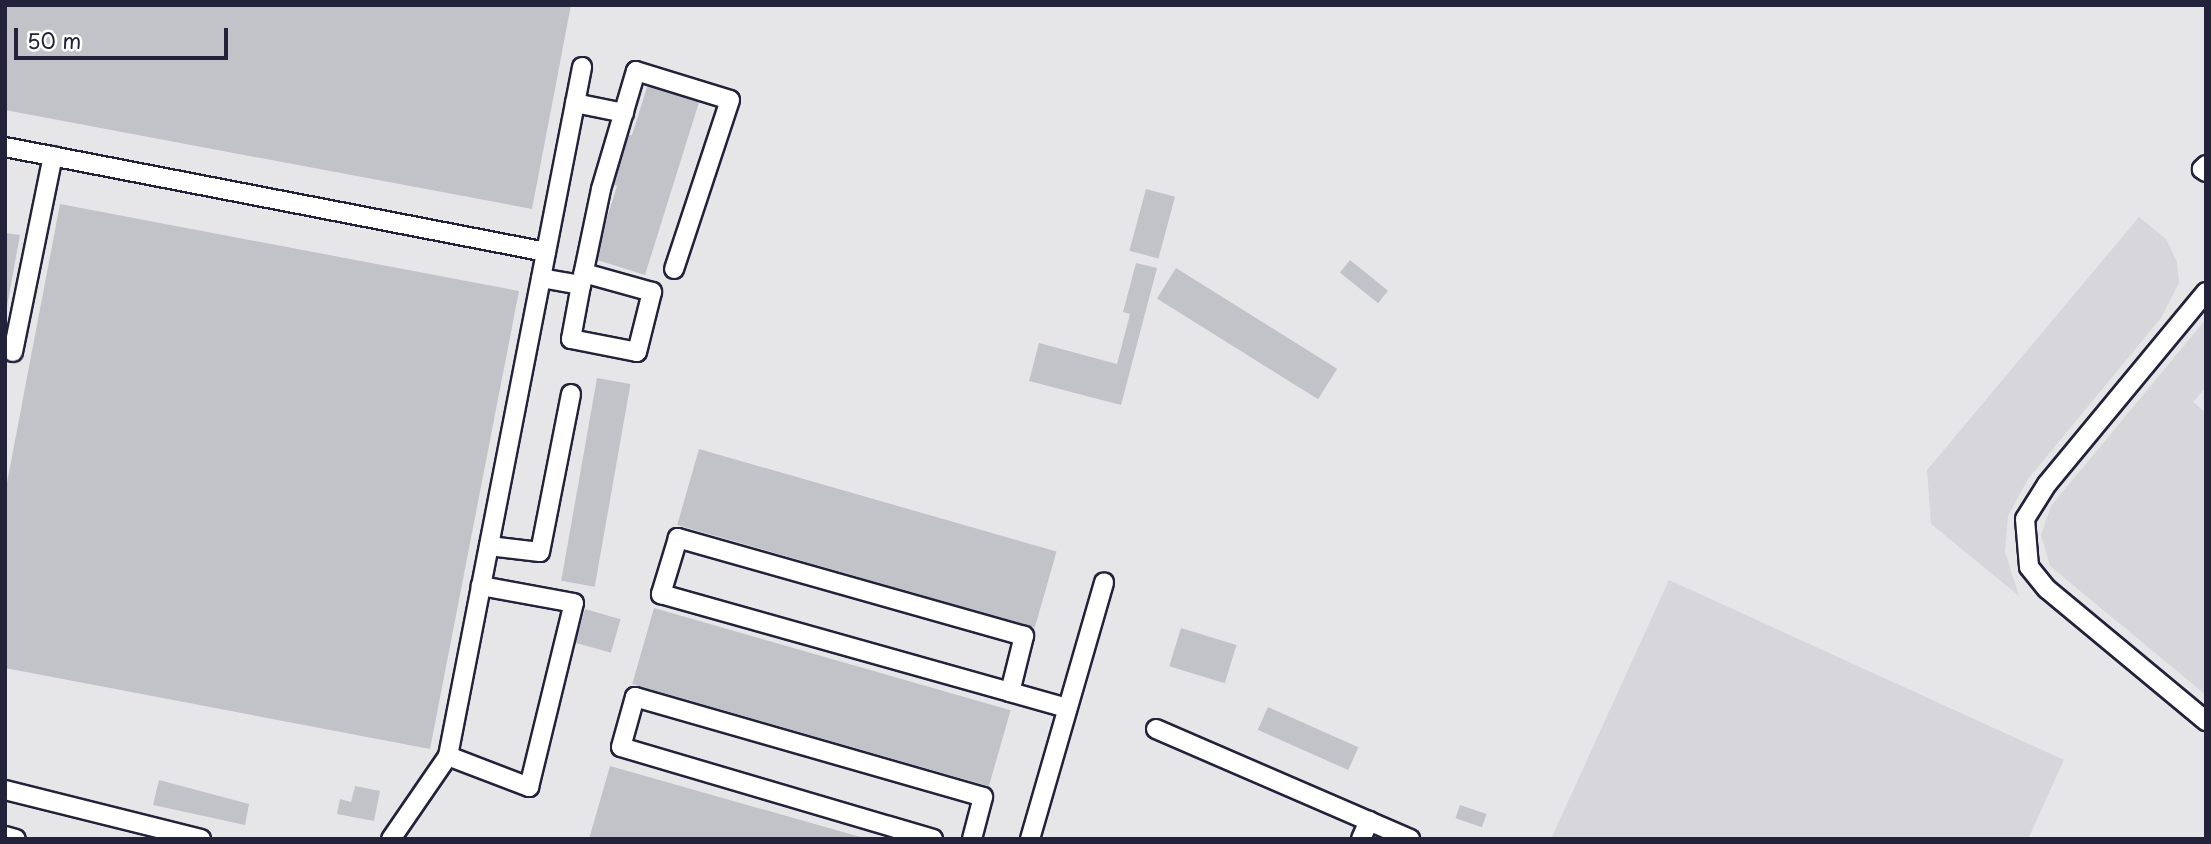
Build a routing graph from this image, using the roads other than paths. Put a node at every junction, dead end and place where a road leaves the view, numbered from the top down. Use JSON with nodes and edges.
{"nodes":[{"id":1,"x":582,"y":66,"type":"dead end"},
{"id":2,"x":575,"y":103,"type":"junction"},
{"id":3,"x":624,"y":113,"type":"junction"},
{"id":4,"x":5,"y":147,"type":"edge"},
{"id":5,"x":53,"y":156,"type":"junction"},
{"id":6,"x":2206,"y":165,"type":"edge"},
{"id":7,"x":2206,"y":172,"type":"edge"},
{"id":8,"x":546,"y":251,"type":"junction"},
{"id":9,"x":674,"y":269,"type":"dead end"},
{"id":10,"x":541,"y":278,"type":"junction"},
{"id":11,"x":582,"y":279,"type":"junction"},
{"id":12,"x":2206,"y":292,"type":"edge"},
{"id":13,"x":13,"y":352,"type":"dead end"},
{"id":14,"x":571,"y":394,"type":"dead end"},
{"id":15,"x":489,"y":546,"type":"junction"},
{"id":16,"x":1104,"y":582,"type":"dead end"},
{"id":17,"x":481,"y":586,"type":"junction"},
{"id":18,"x":1010,"y":692,"type":"junction"},
{"id":19,"x":1067,"y":708,"type":"junction"},
{"id":20,"x":2206,"y":721,"type":"edge"},
{"id":21,"x":1156,"y":729,"type":"dead end"},
{"id":22,"x":448,"y":756,"type":"junction"},
{"id":23,"x":5,"y":790,"type":"edge"},
{"id":24,"x":1368,"y":821,"type":"junction"},
{"id":25,"x":5,"y":836,"type":"edge"},
{"id":26,"x":16,"y":839,"type":"edge"},
{"id":27,"x":201,"y":839,"type":"edge"},
{"id":28,"x":391,"y":839,"type":"edge"},
{"id":29,"x":933,"y":839,"type":"edge"},
{"id":30,"x":972,"y":839,"type":"edge"},
{"id":31,"x":1030,"y":839,"type":"edge"},
{"id":32,"x":1361,"y":839,"type":"edge"},
{"id":33,"x":1410,"y":839,"type":"edge"}],
"edges":[{"from":1,"to":2,"type":"lane"},
{"from":2,"to":3,"type":"lane"},
{"from":2,"to":8,"type":"lane"},
{"from":3,"to":9,"type":"lane"},
{"from":3,"to":11,"type":"lane"},
{"from":4,"to":5,"type":"lane"},
{"from":5,"to":8,"type":"lane"},
{"from":5,"to":13,"type":"lane"},
{"from":6,"to":7,"type":"lane"},
{"from":8,"to":10,"type":"lane"},
{"from":10,"to":11,"type":"lane"},
{"from":10,"to":15,"type":"lane"},
{"from":11,"to":11,"type":"lane"},
{"from":12,"to":20,"type":"lane"},
{"from":14,"to":15,"type":"lane"},
{"from":15,"to":17,"type":"lane"},
{"from":16,"to":19,"type":"lane"},
{"from":17,"to":22,"type":"lane"},
{"from":17,"to":22,"type":"lane"},
{"from":18,"to":18,"type":"lane"},
{"from":18,"to":19,"type":"lane"},
{"from":19,"to":31,"type":"lane"},
{"from":21,"to":24,"type":"lane"},
{"from":22,"to":28,"type":"lane"},
{"from":23,"to":27,"type":"lane"},
{"from":24,"to":32,"type":"lane"},
{"from":24,"to":33,"type":"lane"},
{"from":25,"to":26,"type":"lane"},
{"from":29,"to":30,"type":"lane"}]}
